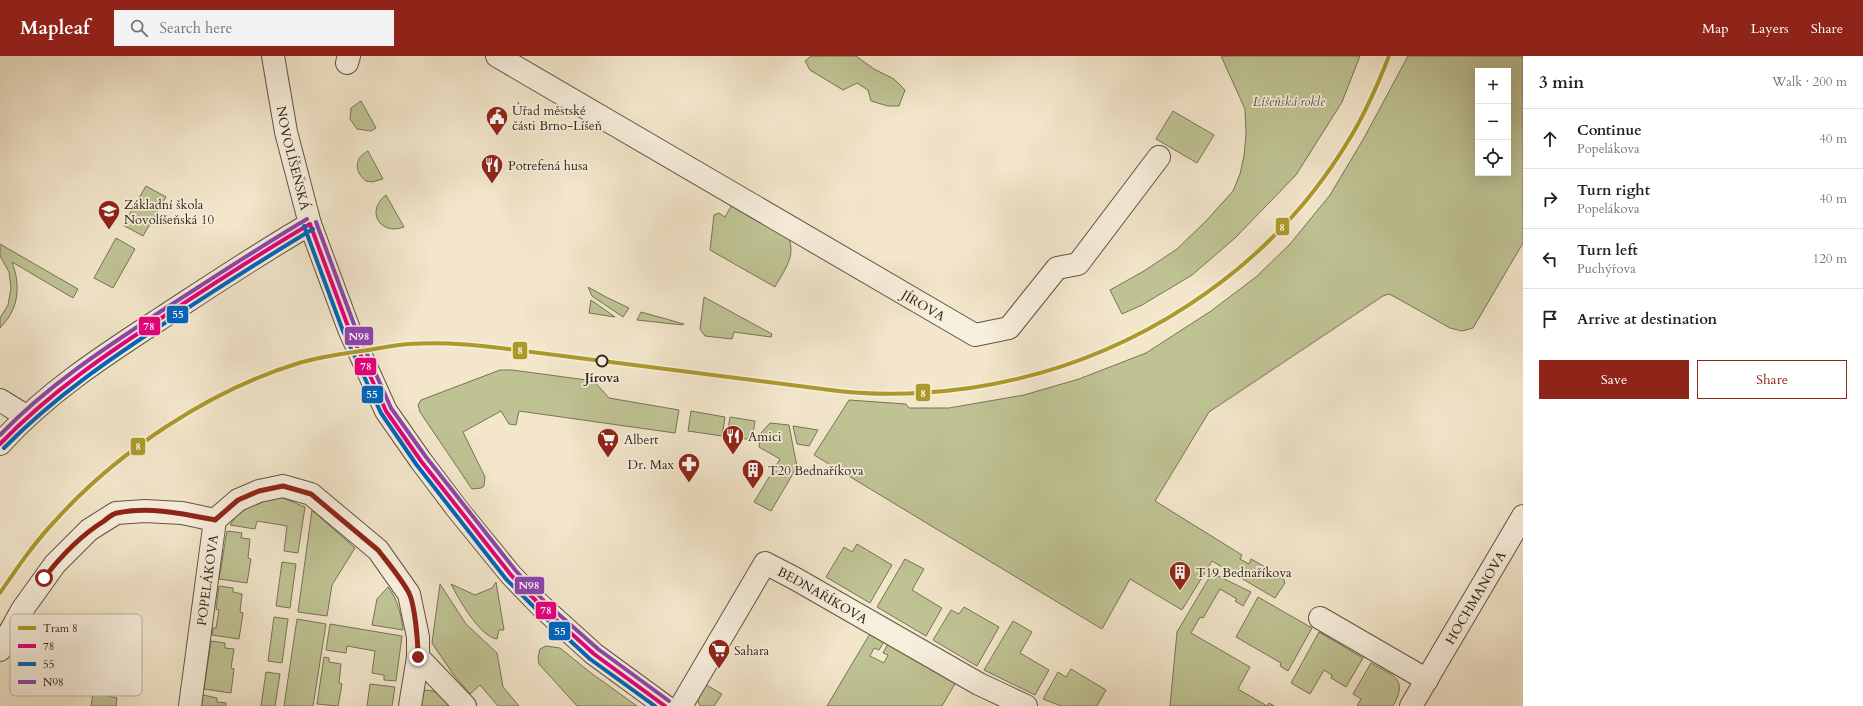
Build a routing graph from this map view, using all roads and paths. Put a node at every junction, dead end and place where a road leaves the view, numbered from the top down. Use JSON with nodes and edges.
{"nodes":[{"id":1,"x":273,"y":56,"type":"edge"},
{"id":2,"x":497,"y":56,"type":"edge"},
{"id":3,"x":1160,"y":157,"type":"dead end"},
{"id":4,"x":310,"y":224,"type":"junction"},
{"id":5,"x":0,"y":400,"type":"edge"},
{"id":6,"x":26,"y":416,"type":"junction"},
{"id":7,"x":0,"y":444,"type":"edge"},
{"id":8,"x":1523,"y":516,"type":"edge"},
{"id":9,"x":215,"y":520,"type":"junction"},
{"id":10,"x":20,"y":614,"type":"edge"},
{"id":11,"x":1320,"y":618,"type":"dead end"},
{"id":12,"x":10,"y":632,"type":"edge"},
{"id":13,"x":0,"y":650,"type":"edge"},
{"id":14,"x":418,"y":657,"type":"junction"},
{"id":15,"x":1427,"y":680,"type":"junction"},
{"id":16,"x":190,"y":706,"type":"edge"},
{"id":17,"x":410,"y":706,"type":"edge"},
{"id":18,"x":465,"y":706,"type":"edge"},
{"id":19,"x":665,"y":706,"type":"edge"},
{"id":20,"x":681,"y":706,"type":"edge"},
{"id":21,"x":1026,"y":706,"type":"edge"},
{"id":22,"x":1411,"y":706,"type":"edge"}],
"edges":[{"from":1,"to":4,"type":"street","name":"NOVOLÍŠEŇSKÁ"},
{"from":2,"to":3,"type":"street","name":"JÍROVA"},
{"from":4,"to":6,"type":"street"},
{"from":4,"to":19,"type":"street","name":"NOVOLÍŠEŇSKÁ"},
{"from":5,"to":6,"type":"street"},
{"from":6,"to":7,"type":"street"},
{"from":8,"to":15,"type":"street","name":"HOCHMANOVA"},
{"from":9,"to":10,"type":"street","name":"POPELÁKOVA"},
{"from":9,"to":14,"type":"street"},
{"from":9,"to":16,"type":"street","name":"POPELÁKOVA"},
{"from":11,"to":15,"type":"street"},
{"from":12,"to":13,"type":"street","name":"POPELÁKOVA"},
{"from":14,"to":17,"type":"street"},
{"from":14,"to":18,"type":"street"},
{"from":15,"to":22,"type":"street","name":"HOCHMANOVA"},
{"from":20,"to":21,"type":"street","name":"BEDNAŘÍKOVA"}]}
